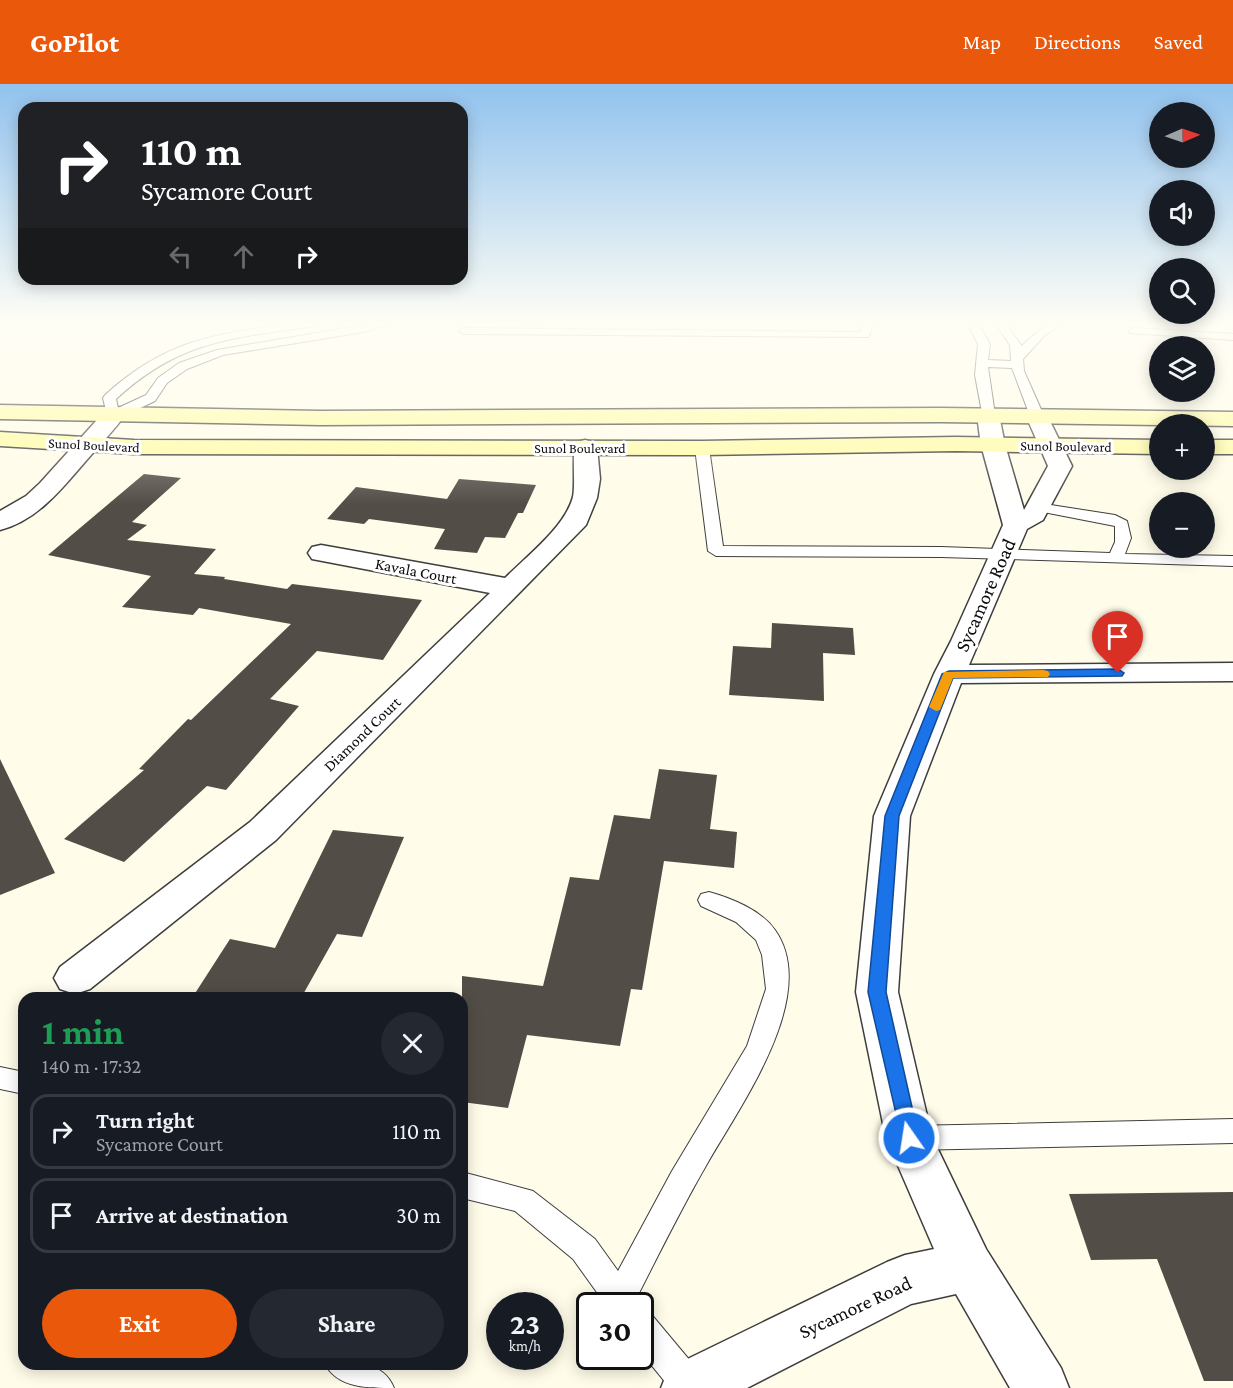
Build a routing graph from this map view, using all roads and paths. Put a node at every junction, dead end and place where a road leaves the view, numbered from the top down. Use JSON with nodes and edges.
{"nodes":[{"id":1,"x":122,"y":384,"type":"edge"},
{"id":2,"x":160,"y":384,"type":"edge"},
{"id":3,"x":983,"y":384,"type":"edge"},
{"id":4,"x":1023,"y":384,"type":"edge"},
{"id":5,"x":0,"y":412,"type":"edge"},
{"id":6,"x":114,"y":415,"type":"junction"},
{"id":7,"x":988,"y":416,"type":"junction"},
{"id":8,"x":1037,"y":416,"type":"junction"},
{"id":9,"x":1233,"y":419,"type":"edge"},
{"id":10,"x":0,"y":439,"type":"edge"},
{"id":11,"x":88,"y":445,"type":"junction"},
{"id":12,"x":993,"y":445,"type":"junction"},
{"id":13,"x":1050,"y":446,"type":"junction"},
{"id":14,"x":585,"y":447,"type":"junction"},
{"id":15,"x":1149,"y":447,"type":"edge"},
{"id":16,"x":1215,"y":447,"type":"edge"},
{"id":17,"x":1233,"y":447,"type":"edge"},
{"id":18,"x":702,"y":448,"type":"junction"},
{"id":19,"x":1038,"y":507,"type":"junction"},
{"id":20,"x":0,"y":522,"type":"edge"},
{"id":21,"x":1010,"y":539,"type":"junction"},
{"id":22,"x":321,"y":553,"type":"dead end"},
{"id":23,"x":1114,"y":558,"type":"junction"},
{"id":24,"x":1233,"y":561,"type":"edge"},
{"id":25,"x":511,"y":588,"type":"junction"},
{"id":26,"x":1233,"y":672,"type":"edge"},
{"id":27,"x":949,"y":674,"type":"junction"},
{"id":28,"x":709,"y":900,"type":"dead end"},
{"id":29,"x":75,"y":978,"type":"dead end"},
{"id":30,"x":0,"y":1078,"type":"edge"},
{"id":31,"x":18,"y":1082,"type":"edge"},
{"id":32,"x":1233,"y":1131,"type":"edge"},
{"id":33,"x":909,"y":1138,"type":"junction"},
{"id":34,"x":468,"y":1186,"type":"edge"},
{"id":35,"x":968,"y":1267,"type":"junction"},
{"id":36,"x":615,"y":1292,"type":"edge"},
{"id":37,"x":627,"y":1292,"type":"edge"},
{"id":38,"x":654,"y":1343,"type":"edge"},
{"id":39,"x":350,"y":1370,"type":"edge"},
{"id":40,"x":378,"y":1388,"type":"edge"},
{"id":41,"x":689,"y":1388,"type":"edge"},
{"id":42,"x":1041,"y":1388,"type":"edge"}],
"edges":[{"from":1,"to":6,"type":"lane"},
{"from":2,"to":6,"type":"lane"},
{"from":3,"to":7,"type":"lane"},
{"from":4,"to":8,"type":"lane"},
{"from":5,"to":6,"type":"main road","name":"Sunol Boulevard"},
{"from":6,"to":7,"type":"main road","name":"Sunol Boulevard"},
{"from":6,"to":11,"type":"street"},
{"from":7,"to":8,"type":"main road","name":"Sunol Boulevard"},
{"from":7,"to":12,"type":"street","name":"Sycamore Road"},
{"from":8,"to":9,"type":"main road","name":"Sunol Boulevard"},
{"from":8,"to":13,"type":"street","name":"Sycamore Road"},
{"from":10,"to":11,"type":"main road","name":"Sunol Boulevard"},
{"from":11,"to":14,"type":"main road","name":"Sunol Boulevard"},
{"from":11,"to":20,"type":"street"},
{"from":12,"to":13,"type":"main road","name":"Sunol Boulevard"},
{"from":12,"to":18,"type":"main road","name":"Sunol Boulevard"},
{"from":12,"to":21,"type":"street","name":"Sycamore Road"},
{"from":13,"to":15,"type":"main road","name":"Sunol Boulevard"},
{"from":13,"to":19,"type":"street","name":"Sycamore Road"},
{"from":14,"to":18,"type":"main road","name":"Sunol Boulevard"},
{"from":14,"to":25,"type":"street","name":"Diamond Court"},
{"from":16,"to":17,"type":"main road"},
{"from":18,"to":21,"type":"lane"},
{"from":19,"to":21,"type":"street","name":"Sycamore Road"},
{"from":19,"to":23,"type":"lane"},
{"from":21,"to":23,"type":"lane"},
{"from":21,"to":27,"type":"street","name":"Sycamore Road"},
{"from":22,"to":25,"type":"street","name":"Kavala Court"},
{"from":23,"to":24,"type":"lane"},
{"from":25,"to":29,"type":"street","name":"Diamond Court"},
{"from":26,"to":27,"type":"street"},
{"from":27,"to":33,"type":"street","name":"Sycamore Road"},
{"from":28,"to":37,"type":"lane"},
{"from":30,"to":31,"type":"lane"},
{"from":32,"to":33,"type":"lane"},
{"from":33,"to":35,"type":"street","name":"Sycamore Road"},
{"from":34,"to":36,"type":"lane"},
{"from":35,"to":41,"type":"street","name":"Sycamore Road"},
{"from":35,"to":42,"type":"street"},
{"from":38,"to":41,"type":"lane"},
{"from":39,"to":40,"type":"lane"}]}
